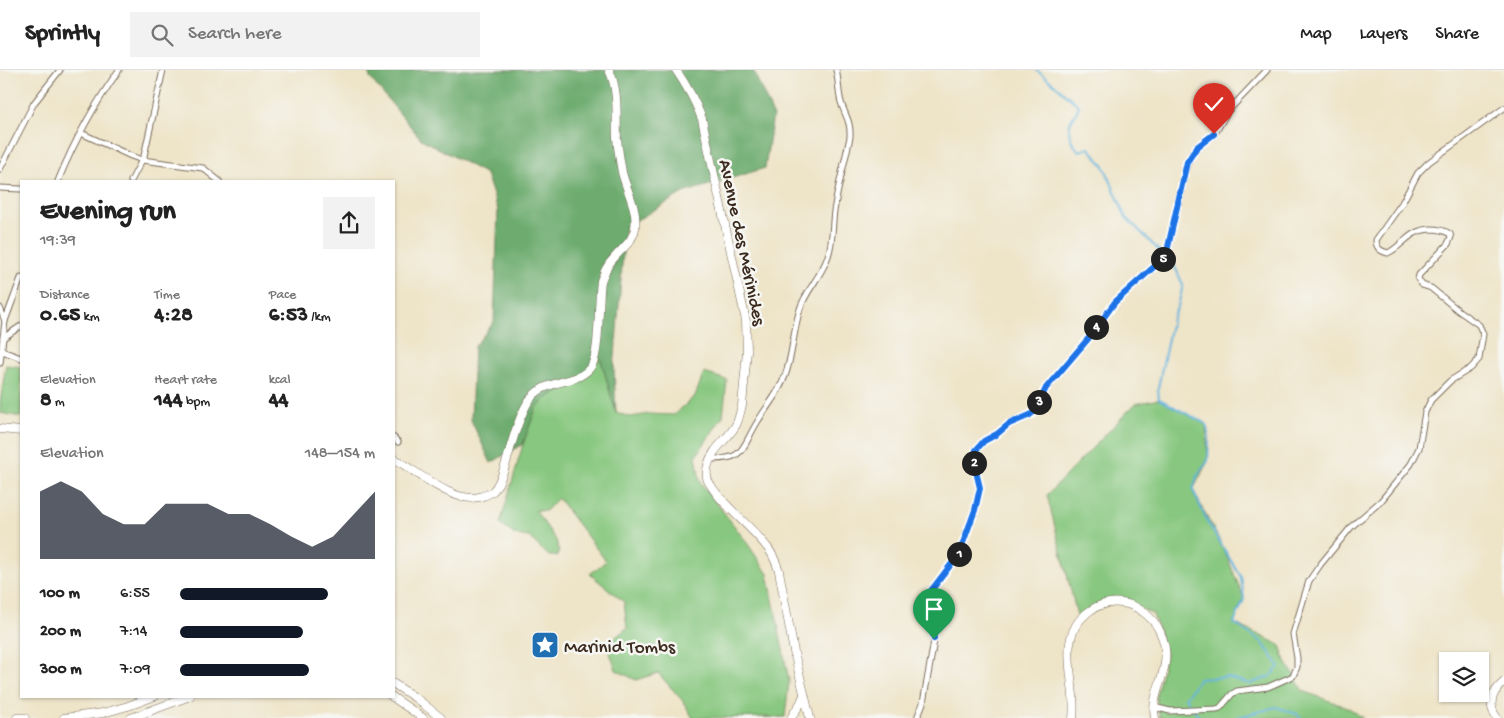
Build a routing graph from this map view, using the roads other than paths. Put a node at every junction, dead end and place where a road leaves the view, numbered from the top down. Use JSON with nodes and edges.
{"nodes":[{"id":1,"x":60,"y":70,"type":"edge"},
{"id":2,"x":118,"y":70,"type":"edge"},
{"id":3,"x":163,"y":70,"type":"edge"},
{"id":4,"x":609,"y":70,"type":"edge"},
{"id":5,"x":676,"y":70,"type":"edge"},
{"id":6,"x":836,"y":70,"type":"edge"},
{"id":7,"x":1267,"y":70,"type":"edge"},
{"id":8,"x":1504,"y":108,"type":"edge"},
{"id":9,"x":81,"y":133,"type":"junction"},
{"id":10,"x":142,"y":160,"type":"junction"},
{"id":11,"x":0,"y":169,"type":"edge"},
{"id":12,"x":58,"y":180,"type":"edge"},
{"id":13,"x":132,"y":180,"type":"edge"},
{"id":14,"x":218,"y":180,"type":"edge"},
{"id":15,"x":0,"y":188,"type":"edge"},
{"id":16,"x":20,"y":189,"type":"edge"},
{"id":17,"x":20,"y":281,"type":"edge"},
{"id":18,"x":0,"y":308,"type":"edge"},
{"id":19,"x":5,"y":321,"type":"junction"},
{"id":20,"x":20,"y":327,"type":"edge"},
{"id":21,"x":3,"y":338,"type":"junction"},
{"id":22,"x":2,"y":351,"type":"junction"},
{"id":23,"x":20,"y":358,"type":"edge"},
{"id":24,"x":0,"y":363,"type":"edge"},
{"id":25,"x":0,"y":429,"type":"edge"},
{"id":26,"x":20,"y":431,"type":"edge"},
{"id":27,"x":710,"y":459,"type":"junction"},
{"id":28,"x":395,"y":460,"type":"edge"},
{"id":29,"x":1504,"y":682,"type":"edge"},
{"id":30,"x":395,"y":685,"type":"edge"},
{"id":31,"x":804,"y":694,"type":"junction"},
{"id":32,"x":150,"y":698,"type":"edge"},
{"id":33,"x":185,"y":698,"type":"edge"},
{"id":34,"x":394,"y":698,"type":"edge"},
{"id":35,"x":1154,"y":707,"type":"junction"},
{"id":36,"x":17,"y":718,"type":"edge"},
{"id":37,"x":25,"y":718,"type":"edge"},
{"id":38,"x":64,"y":718,"type":"edge"},
{"id":39,"x":131,"y":718,"type":"edge"},
{"id":40,"x":423,"y":718,"type":"edge"},
{"id":41,"x":441,"y":718,"type":"edge"},
{"id":42,"x":791,"y":718,"type":"edge"},
{"id":43,"x":810,"y":718,"type":"edge"},
{"id":44,"x":917,"y":718,"type":"edge"},
{"id":45,"x":1074,"y":718,"type":"edge"},
{"id":46,"x":1155,"y":718,"type":"edge"},
{"id":47,"x":1498,"y":718,"type":"edge"}],
"edges":[{"from":1,"to":11,"type":"street"},
{"from":2,"to":9,"type":"street"},
{"from":3,"to":10,"type":"street"},
{"from":4,"to":28,"type":"main road"},
{"from":5,"to":27,"type":"main road","name":"Avenue des Mérinides"},
{"from":6,"to":27,"type":"street"},
{"from":7,"to":44,"type":"street"},
{"from":8,"to":35,"type":"street"},
{"from":9,"to":10,"type":"street"},
{"from":9,"to":12,"type":"street"},
{"from":10,"to":13,"type":"street"},
{"from":10,"to":14,"type":"street"},
{"from":15,"to":16,"type":"street"},
{"from":17,"to":19,"type":"street"},
{"from":18,"to":19,"type":"street"},
{"from":19,"to":21,"type":"street"},
{"from":20,"to":21,"type":"street"},
{"from":21,"to":22,"type":"street"},
{"from":22,"to":23,"type":"street"},
{"from":22,"to":24,"type":"street"},
{"from":25,"to":26,"type":"main road"},
{"from":27,"to":31,"type":"main road"},
{"from":29,"to":47,"type":"main road"},
{"from":30,"to":41,"type":"main road"},
{"from":31,"to":42,"type":"main road"},
{"from":31,"to":43,"type":"main road"},
{"from":32,"to":38,"type":"main road"},
{"from":33,"to":39,"type":"main road"},
{"from":34,"to":40,"type":"main road"},
{"from":35,"to":45,"type":"main road"},
{"from":35,"to":46,"type":"main road"},
{"from":36,"to":37,"type":"main road"}]}
